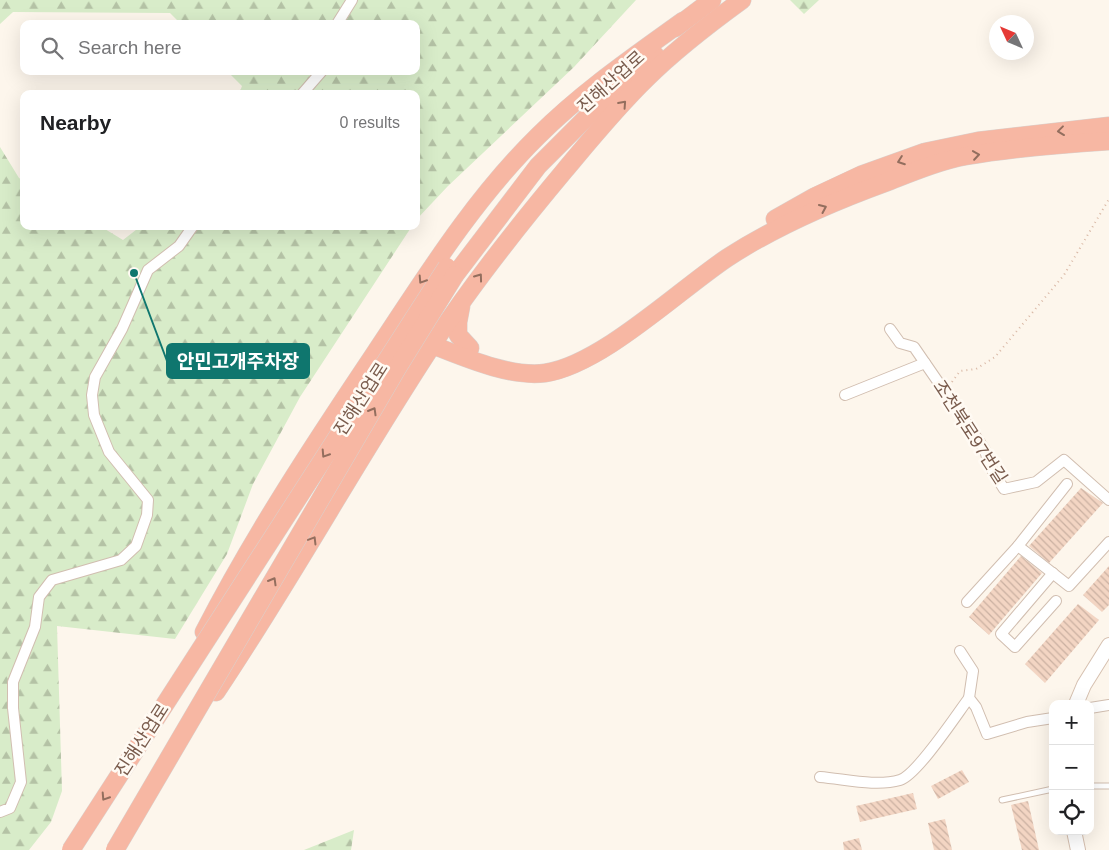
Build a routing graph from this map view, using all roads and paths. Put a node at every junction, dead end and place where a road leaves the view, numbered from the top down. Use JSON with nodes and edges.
{"nodes":[{"id":1,"x":352,"y":0,"type":"edge"},
{"id":2,"x":712,"y":0,"type":"edge"},
{"id":3,"x":730,"y":0,"type":"edge"},
{"id":4,"x":742,"y":0,"type":"edge"},
{"id":5,"x":340,"y":20,"type":"edge"},
{"id":6,"x":319,"y":75,"type":"edge"},
{"id":7,"x":305,"y":90,"type":"edge"},
{"id":8,"x":574,"y":115,"type":"junction"},
{"id":9,"x":1109,"y":126,"type":"edge"},
{"id":10,"x":1109,"y":141,"type":"edge"},
{"id":11,"x":546,"y":143,"type":"junction"},
{"id":12,"x":1109,"y":200,"type":"edge"},
{"id":13,"x":190,"y":230,"type":"edge"},
{"id":14,"x":451,"y":271,"type":"junction"},
{"id":15,"x":463,"y":300,"type":"junction"},
{"id":16,"x":394,"y":324,"type":"junction"},
{"id":17,"x":890,"y":329,"type":"dead end"},
{"id":18,"x":436,"y":339,"type":"junction"},
{"id":19,"x":467,"y":352,"type":"junction"},
{"id":20,"x":924,"y":363,"type":"junction"},
{"id":21,"x":415,"y":371,"type":"junction"},
{"id":22,"x":944,"y":393,"type":"junction"},
{"id":23,"x":845,"y":395,"type":"dead end"},
{"id":24,"x":1067,"y":484,"type":"dead end"},
{"id":25,"x":1109,"y":500,"type":"edge"},
{"id":26,"x":1109,"y":542,"type":"edge"},
{"id":27,"x":1018,"y":546,"type":"junction"},
{"id":28,"x":1054,"y":573,"type":"junction"},
{"id":29,"x":967,"y":602,"type":"dead end"},
{"id":30,"x":1056,"y":602,"type":"dead end"},
{"id":31,"x":1109,"y":645,"type":"edge"},
{"id":32,"x":960,"y":651,"type":"dead end"},
{"id":33,"x":172,"y":692,"type":"junction"},
{"id":34,"x":969,"y":698,"type":"junction"},
{"id":35,"x":1078,"y":700,"type":"edge"},
{"id":36,"x":1109,"y":705,"type":"edge"},
{"id":37,"x":1094,"y":707,"type":"edge"},
{"id":38,"x":1049,"y":719,"type":"edge"},
{"id":39,"x":820,"y":777,"type":"dead end"},
{"id":40,"x":153,"y":786,"type":"junction"},
{"id":41,"x":1094,"y":786,"type":"edge"},
{"id":42,"x":1109,"y":786,"type":"edge"},
{"id":43,"x":1049,"y":790,"type":"edge"},
{"id":44,"x":1002,"y":800,"type":"dead end"},
{"id":45,"x":0,"y":812,"type":"edge"},
{"id":46,"x":1075,"y":835,"type":"edge"},
{"id":47,"x":71,"y":850,"type":"edge"},
{"id":48,"x":115,"y":850,"type":"edge"},
{"id":49,"x":1078,"y":850,"type":"edge"}],
"edges":[{"from":1,"to":5,"type":"street"},
{"from":2,"to":8,"type":"highway","name":"진해산업로"},
{"from":3,"to":8,"type":"highway","name":"진해산업로"},
{"from":15,"to":4,"type":"highway","one_way":true},
{"from":6,"to":7,"type":"street"},
{"from":8,"to":11,"type":"highway","name":"진해산업로"},
{"from":9,"to":19,"type":"highway","one_way":true},
{"from":19,"to":10,"type":"highway","one_way":true},
{"from":11,"to":14,"type":"highway","name":"진해산업로"},
{"from":11,"to":16,"type":"highway","one_way":true},
{"from":12,"to":22,"type":"path"},
{"from":13,"to":45,"type":"street"},
{"from":14,"to":33,"type":"highway","name":"진해산업로","one_way":true,"bridge":true},
{"from":40,"to":14,"type":"highway","name":"진해산업로","one_way":true,"bridge":true},
{"from":15,"to":18,"type":"highway"},
{"from":15,"to":19,"type":"highway"},
{"from":16,"to":18,"type":"highway"},
{"from":16,"to":33,"type":"highway","bridge":true},
{"from":17,"to":20,"type":"street","name":"조천북로97번길"},
{"from":18,"to":19,"type":"highway"},
{"from":18,"to":21,"type":"highway"},
{"from":19,"to":21,"type":"highway"},
{"from":20,"to":22,"type":"street","name":"조천북로97번길"},
{"from":20,"to":23,"type":"street"},
{"from":40,"to":21,"type":"highway","one_way":true,"bridge":true},
{"from":22,"to":25,"type":"street","name":"조천북로97번길"},
{"from":24,"to":27,"type":"street"},
{"from":26,"to":28,"type":"street"},
{"from":27,"to":28,"type":"street"},
{"from":27,"to":29,"type":"street"},
{"from":28,"to":30,"type":"street"},
{"from":31,"to":35,"type":"street"},
{"from":32,"to":34,"type":"street"},
{"from":33,"to":47,"type":"highway","name":"진해산업로","one_way":true,"bridge":true},
{"from":34,"to":38,"type":"street"},
{"from":34,"to":39,"type":"street"},
{"from":36,"to":37,"type":"street"},
{"from":40,"to":48,"type":"highway","name":"진해산업로","bridge":true},
{"from":41,"to":42,"type":"lane"},
{"from":43,"to":44,"type":"lane"},
{"from":46,"to":49,"type":"street"}]}
